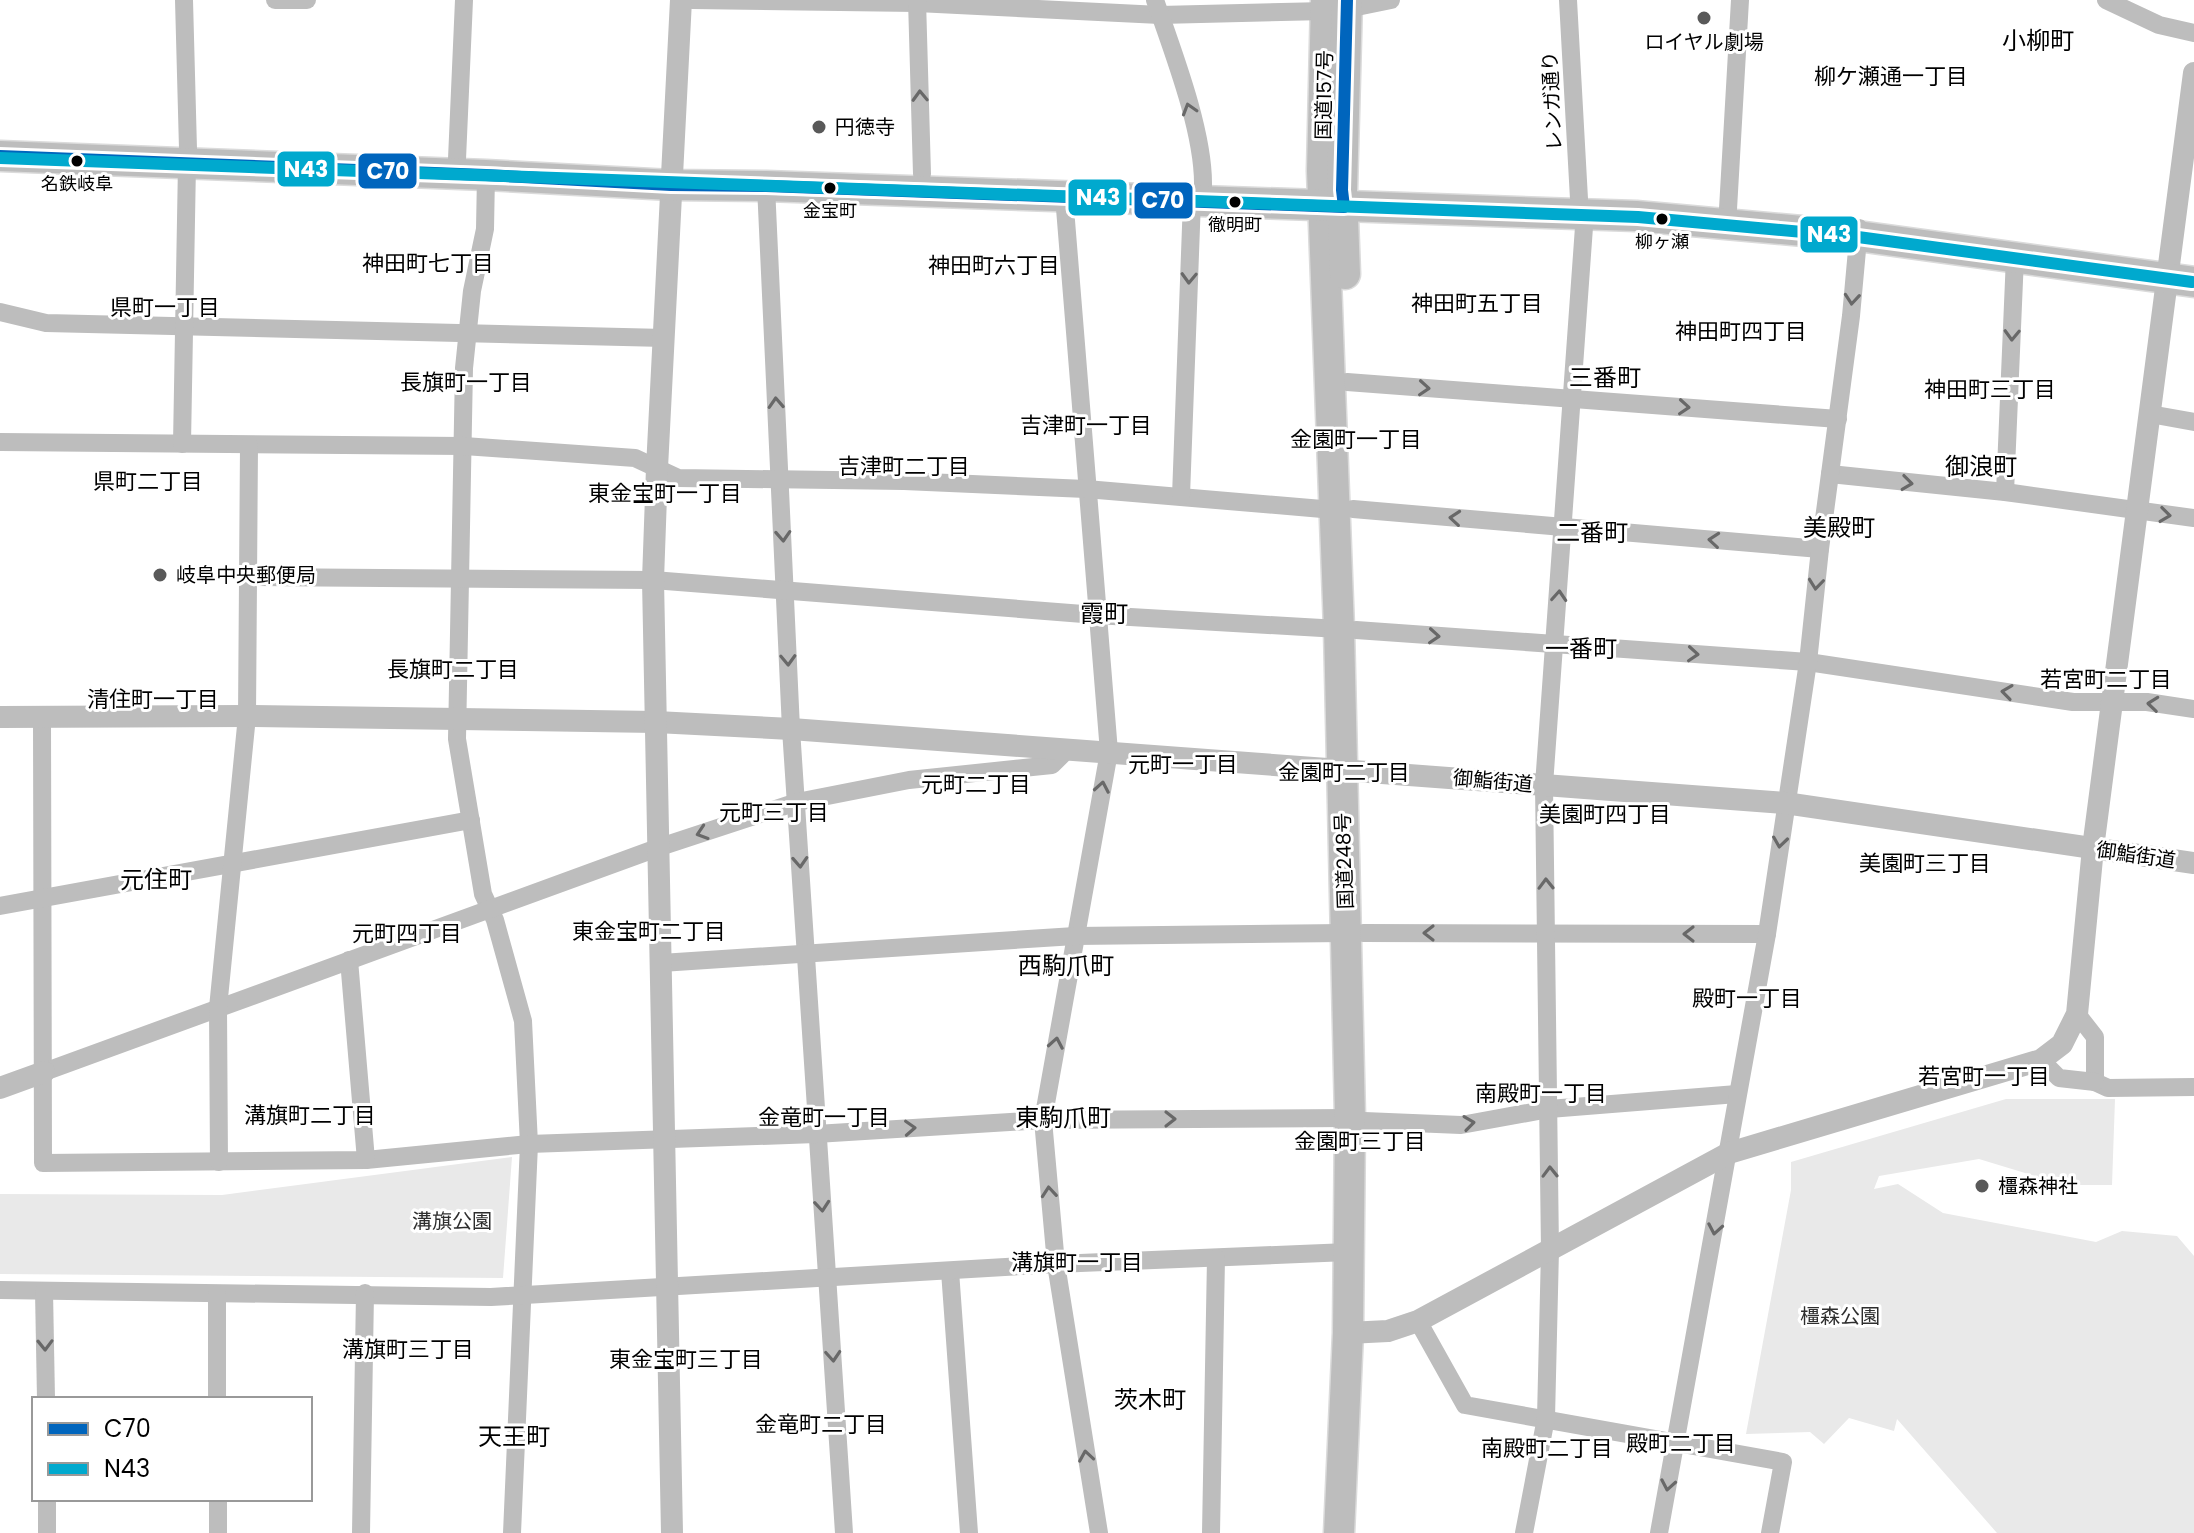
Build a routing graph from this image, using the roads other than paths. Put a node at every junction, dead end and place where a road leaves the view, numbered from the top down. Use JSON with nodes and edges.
{"nodes":[{"id":1,"x":184,"y":0,"type":"edge"},
{"id":2,"x":275,"y":0,"type":"edge"},
{"id":3,"x":295,"y":0,"type":"edge"},
{"id":4,"x":307,"y":0,"type":"edge"},
{"id":5,"x":464,"y":0,"type":"edge"},
{"id":6,"x":681,"y":0,"type":"edge"},
{"id":7,"x":692,"y":0,"type":"edge"},
{"id":8,"x":1391,"y":0,"type":"edge"},
{"id":9,"x":1568,"y":0,"type":"edge"},
{"id":10,"x":1740,"y":0,"type":"edge"},
{"id":11,"x":2106,"y":0,"type":"edge"},
{"id":12,"x":917,"y":1,"type":"edge"},
{"id":13,"x":1337,"y":5,"type":"edge"},
{"id":14,"x":1158,"y":8,"type":"edge"},
{"id":15,"x":2194,"y":33,"type":"edge"},
{"id":16,"x":2194,"y":73,"type":"edge"},
{"id":17,"x":0,"y":142,"type":"edge"},
{"id":18,"x":2188,"y":155,"type":"edge"},
{"id":19,"x":0,"y":156,"type":"edge"},
{"id":20,"x":188,"y":156,"type":"junction"},
{"id":21,"x":457,"y":159,"type":"junction"},
{"id":22,"x":922,"y":174,"type":"junction"},
{"id":23,"x":486,"y":175,"type":"junction"},
{"id":24,"x":671,"y":176,"type":"junction"},
{"id":25,"x":766,"y":186,"type":"junction"},
{"id":26,"x":1198,"y":193,"type":"junction"},
{"id":27,"x":1064,"y":196,"type":"junction"},
{"id":28,"x":1333,"y":197,"type":"junction"},
{"id":29,"x":1582,"y":206,"type":"junction"},
{"id":30,"x":1728,"y":209,"type":"junction"},
{"id":31,"x":1859,"y":229,"type":"junction"},
{"id":32,"x":2015,"y":257,"type":"junction"},
{"id":33,"x":2180,"y":272,"type":"edge"},
{"id":34,"x":0,"y":312,"type":"edge"},
{"id":35,"x":183,"y":328,"type":"junction"},
{"id":36,"x":467,"y":333,"type":"junction"},
{"id":37,"x":665,"y":338,"type":"junction"},
{"id":38,"x":1347,"y":382,"type":"junction"},
{"id":39,"x":1573,"y":399,"type":"junction"},
{"id":40,"x":2150,"y":414,"type":"junction"},
{"id":41,"x":1838,"y":419,"type":"junction"},
{"id":42,"x":2194,"y":422,"type":"edge"},
{"id":43,"x":0,"y":442,"type":"edge"},
{"id":44,"x":182,"y":444,"type":"junction"},
{"id":45,"x":249,"y":445,"type":"junction"},
{"id":46,"x":464,"y":446,"type":"junction"},
{"id":47,"x":657,"y":468,"type":"junction"},
{"id":48,"x":1830,"y":474,"type":"junction"},
{"id":49,"x":780,"y":481,"type":"junction"},
{"id":50,"x":1086,"y":489,"type":"junction"},
{"id":51,"x":2005,"y":492,"type":"junction"},
{"id":52,"x":1181,"y":496,"type":"junction"},
{"id":53,"x":1343,"y":510,"type":"junction"},
{"id":54,"x":2136,"y":511,"type":"junction"},
{"id":55,"x":2194,"y":518,"type":"edge"},
{"id":56,"x":1564,"y":527,"type":"junction"},
{"id":57,"x":1820,"y":549,"type":"junction"},
{"id":58,"x":250,"y":577,"type":"junction"},
{"id":59,"x":458,"y":577,"type":"junction"},
{"id":60,"x":653,"y":580,"type":"junction"},
{"id":61,"x":785,"y":591,"type":"junction"},
{"id":62,"x":1096,"y":615,"type":"junction"},
{"id":63,"x":1347,"y":629,"type":"junction"},
{"id":64,"x":1555,"y":646,"type":"junction"},
{"id":65,"x":1808,"y":662,"type":"junction"},
{"id":66,"x":2113,"y":702,"type":"junction"},
{"id":67,"x":2194,"y":709,"type":"edge"},
{"id":68,"x":247,"y":716,"type":"junction"},
{"id":69,"x":0,"y":717,"type":"edge"},
{"id":70,"x":42,"y":718,"type":"junction"},
{"id":71,"x":457,"y":719,"type":"junction"},
{"id":72,"x":656,"y":722,"type":"junction"},
{"id":73,"x":791,"y":729,"type":"junction"},
{"id":74,"x":1068,"y":749,"type":"junction"},
{"id":75,"x":1109,"y":752,"type":"junction"},
{"id":76,"x":1350,"y":770,"type":"junction"},
{"id":77,"x":1544,"y":785,"type":"junction"},
{"id":78,"x":797,"y":802,"type":"junction"},
{"id":79,"x":1785,"y":803,"type":"junction"},
{"id":80,"x":471,"y":820,"type":"junction"},
{"id":81,"x":660,"y":847,"type":"junction"},
{"id":82,"x":2093,"y":848,"type":"junction"},
{"id":83,"x":2194,"y":863,"type":"edge"},
{"id":84,"x":233,"y":864,"type":"junction"},
{"id":85,"x":44,"y":899,"type":"junction"},
{"id":86,"x":0,"y":906,"type":"edge"},
{"id":87,"x":489,"y":909,"type":"junction"},
{"id":88,"x":1354,"y":933,"type":"junction"},
{"id":89,"x":1547,"y":934,"type":"junction"},
{"id":90,"x":1767,"y":934,"type":"junction"},
{"id":91,"x":1075,"y":936,"type":"junction"},
{"id":92,"x":806,"y":952,"type":"junction"},
{"id":93,"x":349,"y":960,"type":"junction"},
{"id":94,"x":661,"y":963,"type":"junction"},
{"id":95,"x":218,"y":1008,"type":"junction"},
{"id":96,"x":2077,"y":1014,"type":"junction"},
{"id":97,"x":2041,"y":1060,"type":"junction"},
{"id":98,"x":44,"y":1072,"type":"junction"},
{"id":99,"x":2095,"y":1082,"type":"junction"},
{"id":100,"x":2194,"y":1087,"type":"edge"},
{"id":101,"x":0,"y":1088,"type":"edge"},
{"id":102,"x":1737,"y":1094,"type":"junction"},
{"id":103,"x":1549,"y":1109,"type":"junction"},
{"id":104,"x":1357,"y":1119,"type":"junction"},
{"id":105,"x":1043,"y":1120,"type":"junction"},
{"id":106,"x":816,"y":1134,"type":"junction"},
{"id":107,"x":665,"y":1141,"type":"junction"},
{"id":108,"x":529,"y":1144,"type":"junction"},
{"id":109,"x":1729,"y":1153,"type":"junction"},
{"id":110,"x":366,"y":1160,"type":"junction"},
{"id":111,"x":219,"y":1162,"type":"junction"},
{"id":112,"x":1550,"y":1250,"type":"junction"},
{"id":113,"x":1348,"y":1252,"type":"junction"},
{"id":114,"x":1216,"y":1258,"type":"junction"},
{"id":115,"x":1056,"y":1264,"type":"junction"},
{"id":116,"x":950,"y":1271,"type":"junction"},
{"id":117,"x":828,"y":1278,"type":"junction"},
{"id":118,"x":668,"y":1287,"type":"junction"},
{"id":119,"x":0,"y":1290,"type":"edge"},
{"id":120,"x":44,"y":1291,"type":"junction"},
{"id":121,"x":365,"y":1293,"type":"junction"},
{"id":122,"x":217,"y":1294,"type":"junction"},
{"id":123,"x":523,"y":1294,"type":"junction"},
{"id":124,"x":1418,"y":1321,"type":"junction"},
{"id":125,"x":1355,"y":1333,"type":"junction"},
{"id":126,"x":46,"y":1397,"type":"edge"},
{"id":127,"x":217,"y":1397,"type":"edge"},
{"id":128,"x":1546,"y":1418,"type":"junction"},
{"id":129,"x":1675,"y":1445,"type":"junction"},
{"id":130,"x":47,"y":1501,"type":"edge"},
{"id":131,"x":218,"y":1501,"type":"edge"},
{"id":132,"x":47,"y":1533,"type":"edge"},
{"id":133,"x":218,"y":1533,"type":"edge"},
{"id":134,"x":361,"y":1533,"type":"edge"},
{"id":135,"x":512,"y":1533,"type":"edge"},
{"id":136,"x":672,"y":1533,"type":"edge"},
{"id":137,"x":844,"y":1533,"type":"edge"},
{"id":138,"x":969,"y":1533,"type":"edge"},
{"id":139,"x":1099,"y":1533,"type":"edge"},
{"id":140,"x":1211,"y":1533,"type":"edge"},
{"id":141,"x":1339,"y":1533,"type":"edge"},
{"id":142,"x":1358,"y":1533,"type":"edge"},
{"id":143,"x":1524,"y":1533,"type":"edge"},
{"id":144,"x":1659,"y":1533,"type":"edge"},
{"id":145,"x":1770,"y":1533,"type":"edge"}],
"edges":[{"from":1,"to":20,"type":"street"},
{"from":2,"to":3,"type":"street"},
{"from":3,"to":4,"type":"street"},
{"from":5,"to":21,"type":"street"},
{"from":6,"to":24,"type":"street"},
{"from":7,"to":12,"type":"street"},
{"from":8,"to":13,"type":"street"},
{"from":9,"to":29,"type":"street","name":"レンガ通り"},
{"from":10,"to":30,"type":"street"},
{"from":11,"to":15,"type":"street"},
{"from":12,"to":14,"type":"street"},
{"from":22,"to":12,"type":"street","one_way":true},
{"from":13,"to":14,"type":"street"},
{"from":13,"to":28,"type":"highway","name":"国道157号"},
{"from":26,"to":14,"type":"street","one_way":true},
{"from":16,"to":18,"type":"street"},
{"from":17,"to":20,"type":"highway"},
{"from":18,"to":33,"type":"street"},
{"from":19,"to":20,"type":"highway"},
{"from":20,"to":21,"type":"highway"},
{"from":20,"to":23,"type":"highway"},
{"from":20,"to":35,"type":"street"},
{"from":21,"to":24,"type":"highway"},
{"from":22,"to":24,"type":"highway"},
{"from":22,"to":26,"type":"highway"},
{"from":23,"to":24,"type":"highway"},
{"from":23,"to":36,"type":"street"},
{"from":24,"to":25,"type":"highway"},
{"from":24,"to":37,"type":"street"},
{"from":25,"to":27,"type":"highway"},
{"from":49,"to":25,"type":"street","one_way":true},
{"from":26,"to":27,"type":"highway"},
{"from":26,"to":28,"type":"highway"},
{"from":26,"to":52,"type":"street","one_way":true},
{"from":27,"to":50,"type":"street"},
{"from":28,"to":29,"type":"highway"},
{"from":28,"to":38,"type":"highway","name":"国道248号"},
{"from":28,"to":53,"type":"highway","name":"国道248号"},
{"from":29,"to":30,"type":"highway"},
{"from":29,"to":31,"type":"highway"},
{"from":29,"to":39,"type":"street","name":"レンガ通り"},
{"from":30,"to":31,"type":"highway"},
{"from":31,"to":32,"type":"highway"},
{"from":31,"to":33,"type":"highway"},
{"from":31,"to":41,"type":"street","one_way":true},
{"from":32,"to":33,"type":"highway"},
{"from":32,"to":51,"type":"street","one_way":true},
{"from":33,"to":40,"type":"street"},
{"from":34,"to":35,"type":"street"},
{"from":35,"to":36,"type":"street"},
{"from":35,"to":44,"type":"street"},
{"from":36,"to":37,"type":"street"},
{"from":36,"to":46,"type":"street"},
{"from":37,"to":47,"type":"street"},
{"from":38,"to":39,"type":"street","one_way":true},
{"from":38,"to":53,"type":"highway","name":"国道248号"},
{"from":39,"to":41,"type":"street","one_way":true},
{"from":39,"to":56,"type":"street","name":"レンガ通り"},
{"from":40,"to":42,"type":"street"},
{"from":40,"to":54,"type":"street"},
{"from":41,"to":48,"type":"street"},
{"from":43,"to":44,"type":"street"},
{"from":44,"to":45,"type":"street"},
{"from":45,"to":46,"type":"street"},
{"from":45,"to":58,"type":"street"},
{"from":46,"to":47,"type":"street"},
{"from":46,"to":59,"type":"street"},
{"from":47,"to":49,"type":"street"},
{"from":47,"to":60,"type":"street"},
{"from":48,"to":51,"type":"street","one_way":true},
{"from":48,"to":57,"type":"street"},
{"from":49,"to":50,"type":"street"},
{"from":49,"to":61,"type":"street","one_way":true},
{"from":50,"to":52,"type":"street"},
{"from":50,"to":62,"type":"street"},
{"from":51,"to":54,"type":"street"},
{"from":52,"to":53,"type":"street"},
{"from":56,"to":53,"type":"street","one_way":true},
{"from":53,"to":63,"type":"highway","name":"国道248号"},
{"from":54,"to":55,"type":"street","one_way":true},
{"from":54,"to":66,"type":"street"},
{"from":57,"to":56,"type":"street","one_way":true},
{"from":64,"to":56,"type":"street","name":"レンガ通り","one_way":true},
{"from":57,"to":65,"type":"street","one_way":true},
{"from":58,"to":59,"type":"street"},
{"from":58,"to":68,"type":"street"},
{"from":59,"to":60,"type":"street"},
{"from":59,"to":71,"type":"street"},
{"from":60,"to":61,"type":"street"},
{"from":60,"to":72,"type":"street"},
{"from":61,"to":62,"type":"street"},
{"from":61,"to":73,"type":"street","one_way":true},
{"from":62,"to":63,"type":"street"},
{"from":62,"to":75,"type":"street"},
{"from":63,"to":64,"type":"street","one_way":true},
{"from":63,"to":76,"type":"highway","name":"国道248号"},
{"from":64,"to":65,"type":"street","one_way":true},
{"from":64,"to":77,"type":"street","name":"レンガ通り"},
{"from":66,"to":65,"type":"street","one_way":true},
{"from":65,"to":79,"type":"street"},
{"from":67,"to":66,"type":"street","one_way":true},
{"from":66,"to":82,"type":"street"},
{"from":68,"to":70,"type":"street","name":"御鮨街道"},
{"from":68,"to":71,"type":"street","name":"御鮨街道"},
{"from":68,"to":84,"type":"street"},
{"from":69,"to":70,"type":"street","name":"御鮨街道"},
{"from":70,"to":85,"type":"street"},
{"from":71,"to":72,"type":"street","name":"御鮨街道"},
{"from":71,"to":80,"type":"street"},
{"from":72,"to":73,"type":"street","name":"御鮨街道"},
{"from":72,"to":81,"type":"street"},
{"from":73,"to":74,"type":"street","name":"御鮨街道"},
{"from":73,"to":78,"type":"street"},
{"from":74,"to":75,"type":"street","name":"御鮨街道"},
{"from":74,"to":78,"type":"street"},
{"from":75,"to":76,"type":"street","name":"御鮨街道"},
{"from":91,"to":75,"type":"street","one_way":true},
{"from":76,"to":77,"type":"street","name":"御鮨街道"},
{"from":76,"to":88,"type":"highway","name":"国道248号"},
{"from":77,"to":79,"type":"street","name":"御鮨街道"},
{"from":89,"to":77,"type":"street","name":"レンガ通り","one_way":true},
{"from":78,"to":81,"type":"street","one_way":true},
{"from":78,"to":92,"type":"street","one_way":true},
{"from":79,"to":82,"type":"street","name":"御鮨街道"},
{"from":79,"to":90,"type":"street","one_way":true},
{"from":80,"to":84,"type":"street"},
{"from":80,"to":87,"type":"street"},
{"from":81,"to":87,"type":"street"},
{"from":81,"to":94,"type":"street"},
{"from":82,"to":83,"type":"street","name":"御鮨街道"},
{"from":82,"to":96,"type":"street"},
{"from":84,"to":85,"type":"street"},
{"from":84,"to":95,"type":"street"},
{"from":85,"to":86,"type":"street"},
{"from":85,"to":98,"type":"street"},
{"from":87,"to":93,"type":"street"},
{"from":87,"to":108,"type":"street"},
{"from":89,"to":88,"type":"street","one_way":true},
{"from":88,"to":91,"type":"street"},
{"from":88,"to":104,"type":"highway","name":"国道248号"},
{"from":90,"to":89,"type":"street","one_way":true},
{"from":89,"to":103,"type":"street","name":"レンガ通り"},
{"from":90,"to":102,"type":"street"},
{"from":91,"to":92,"type":"street"},
{"from":105,"to":91,"type":"street","one_way":true},
{"from":92,"to":94,"type":"street"},
{"from":92,"to":106,"type":"street"},
{"from":93,"to":95,"type":"street"},
{"from":93,"to":110,"type":"street"},
{"from":94,"to":107,"type":"street"},
{"from":95,"to":98,"type":"street"},
{"from":95,"to":111,"type":"street"},
{"from":96,"to":97,"type":"street"},
{"from":96,"to":99,"type":"street"},
{"from":97,"to":99,"type":"street"},
{"from":97,"to":109,"type":"street"},
{"from":98,"to":101,"type":"street"},
{"from":98,"to":111,"type":"street"},
{"from":99,"to":100,"type":"street"},
{"from":102,"to":103,"type":"street"},
{"from":102,"to":109,"type":"street"},
{"from":104,"to":103,"type":"street","one_way":true},
{"from":112,"to":103,"type":"street","name":"レンガ通り","one_way":true},
{"from":105,"to":104,"type":"street","one_way":true},
{"from":104,"to":113,"type":"highway","name":"国道248号"},
{"from":104,"to":125,"type":"highway","name":"国道248号"},
{"from":106,"to":105,"type":"street","one_way":true},
{"from":115,"to":105,"type":"street","one_way":true},
{"from":106,"to":107,"type":"street"},
{"from":106,"to":117,"type":"street","one_way":true},
{"from":107,"to":108,"type":"street"},
{"from":107,"to":118,"type":"street"},
{"from":108,"to":110,"type":"street"},
{"from":108,"to":123,"type":"street"},
{"from":109,"to":112,"type":"street"},
{"from":109,"to":129,"type":"street","one_way":true},
{"from":110,"to":111,"type":"street"},
{"from":112,"to":124,"type":"street"},
{"from":112,"to":128,"type":"street","name":"レンガ通り"},
{"from":113,"to":114,"type":"street"},
{"from":113,"to":125,"type":"highway","name":"国道248号"},
{"from":114,"to":115,"type":"street"},
{"from":114,"to":140,"type":"street"},
{"from":115,"to":116,"type":"street"},
{"from":139,"to":115,"type":"street","one_way":true},
{"from":116,"to":117,"type":"street"},
{"from":116,"to":138,"type":"street"},
{"from":117,"to":118,"type":"street"},
{"from":117,"to":137,"type":"street","one_way":true},
{"from":118,"to":123,"type":"street"},
{"from":118,"to":136,"type":"street"},
{"from":119,"to":120,"type":"street"},
{"from":120,"to":122,"type":"street"},
{"from":120,"to":126,"type":"street","one_way":true},
{"from":121,"to":122,"type":"street"},
{"from":121,"to":123,"type":"street"},
{"from":121,"to":134,"type":"street"},
{"from":122,"to":127,"type":"street"},
{"from":123,"to":135,"type":"street"},
{"from":124,"to":125,"type":"street"},
{"from":124,"to":128,"type":"street"},
{"from":125,"to":141,"type":"highway","name":"国道248号"},
{"from":125,"to":142,"type":"highway","name":"国道248号"},
{"from":128,"to":129,"type":"street"},
{"from":128,"to":143,"type":"street","name":"レンガ通り"},
{"from":129,"to":144,"type":"street","one_way":true},
{"from":129,"to":145,"type":"street"},
{"from":130,"to":132,"type":"street"},
{"from":131,"to":133,"type":"street"}]}
